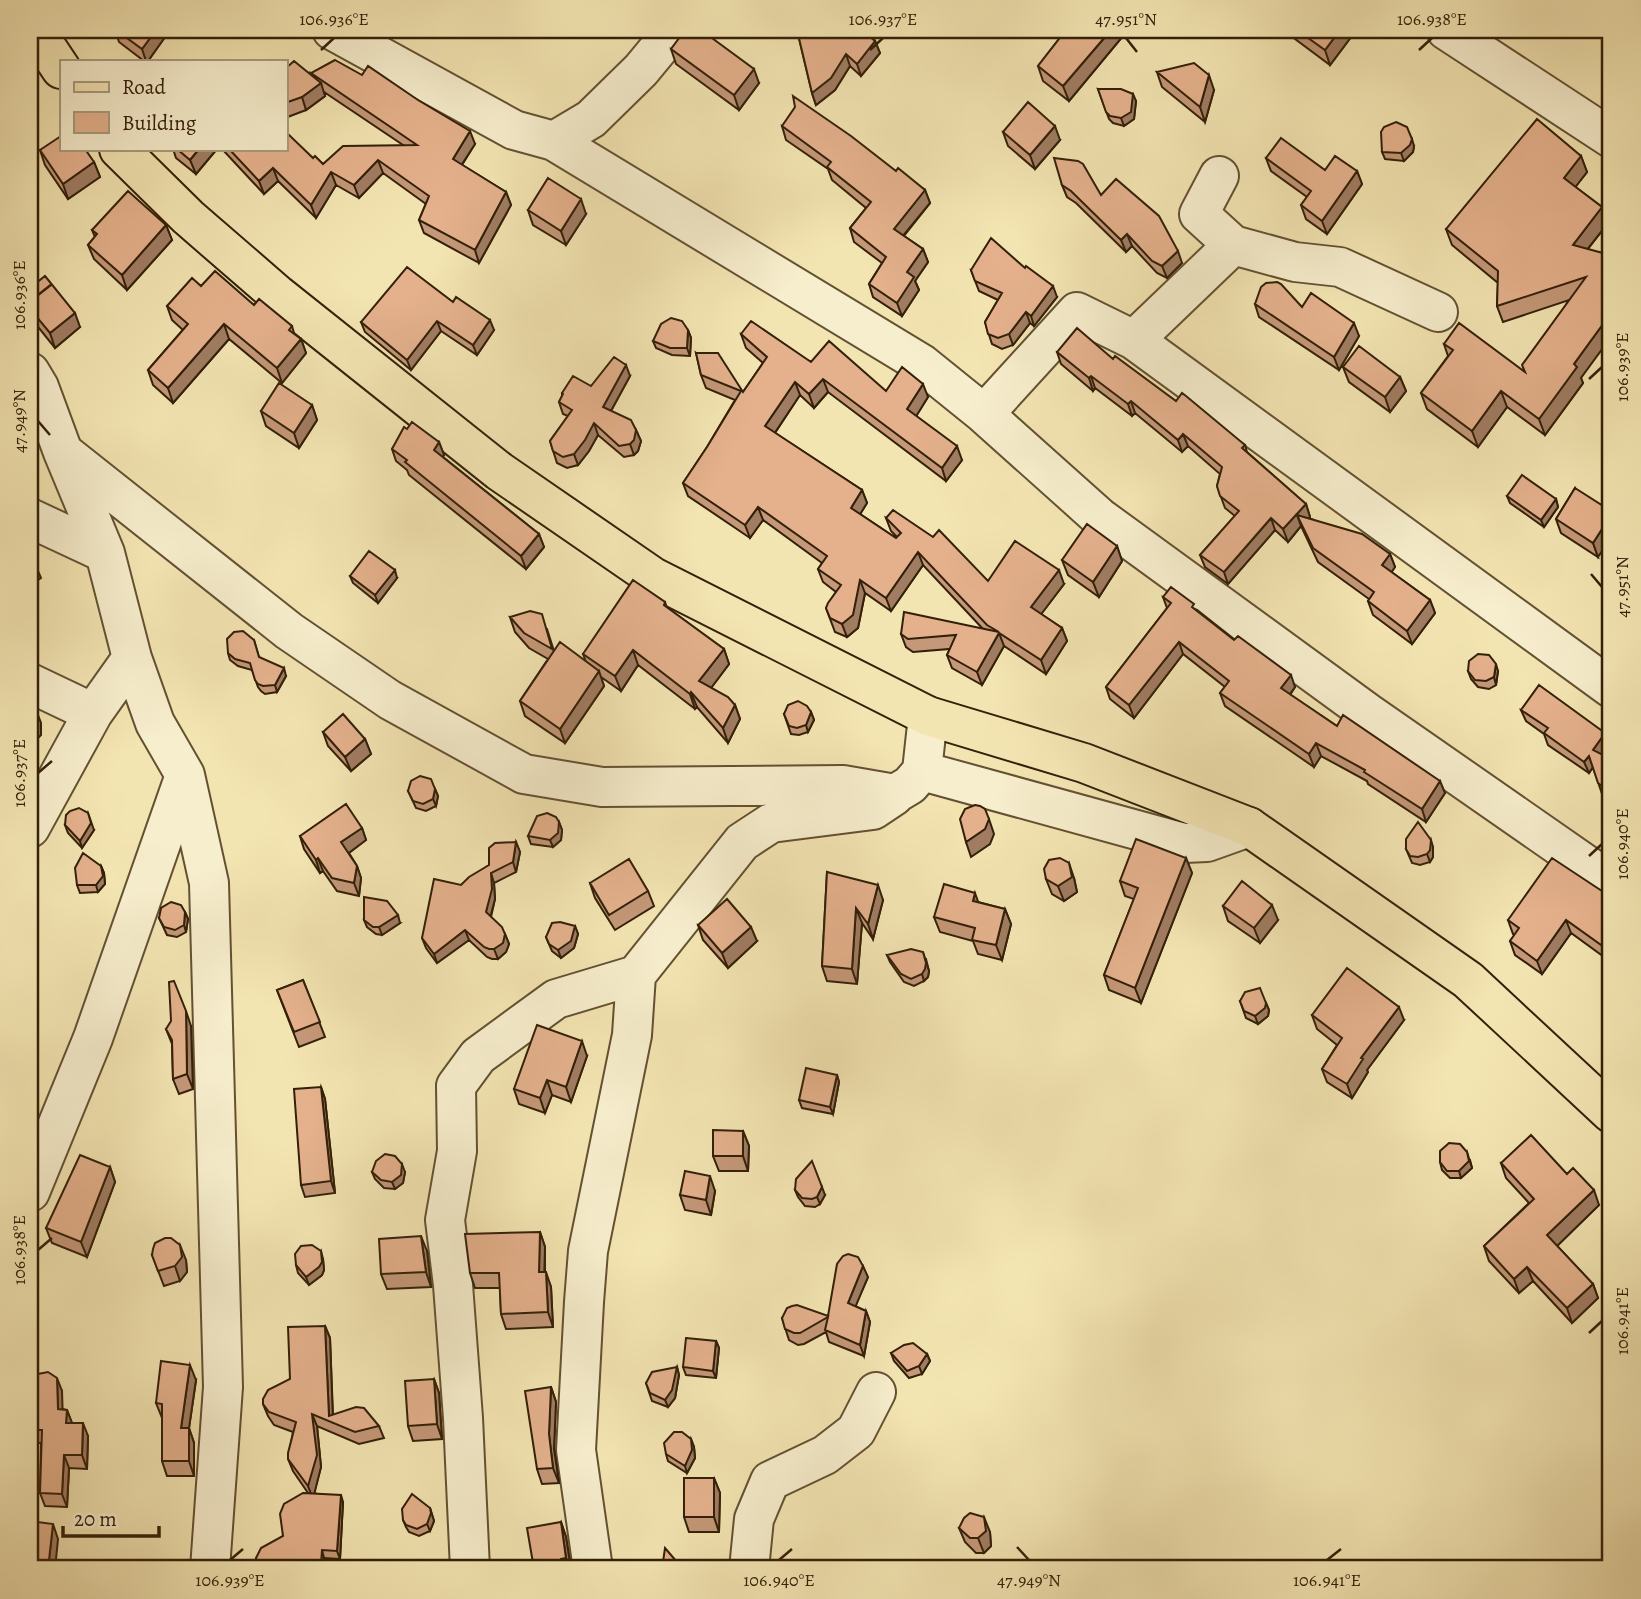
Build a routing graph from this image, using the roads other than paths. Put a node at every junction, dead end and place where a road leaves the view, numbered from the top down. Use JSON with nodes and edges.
{"nodes":[{"id":1,"x":35,"y":30,"type":"edge"},
{"id":2,"x":332,"y":30,"type":"edge"},
{"id":3,"x":674,"y":30,"type":"edge"},
{"id":4,"x":1446,"y":30,"type":"edge"},
{"id":5,"x":60,"y":68,"type":"edge"},
{"id":6,"x":1611,"y":138,"type":"edge"},
{"id":7,"x":554,"y":141,"type":"junction"},
{"id":8,"x":120,"y":150,"type":"edge"},
{"id":9,"x":1219,"y":176,"type":"dead end"},
{"id":10,"x":1233,"y":245,"type":"junction"},
{"id":11,"x":1438,"y":312,"type":"dead end"},
{"id":12,"x":1134,"y":340,"type":"junction"},
{"id":13,"x":30,"y":372,"type":"edge"},
{"id":14,"x":984,"y":414,"type":"junction"},
{"id":15,"x":63,"y":452,"type":"junction"},
{"id":16,"x":30,"y":519,"type":"edge"},
{"id":17,"x":105,"y":553,"type":"junction"},
{"id":18,"x":132,"y":658,"type":"junction"},
{"id":19,"x":30,"y":683,"type":"edge"},
{"id":20,"x":1611,"y":688,"type":"edge"},
{"id":21,"x":93,"y":713,"type":"junction"},
{"id":22,"x":928,"y":716,"type":"junction"},
{"id":23,"x":186,"y":775,"type":"junction"},
{"id":24,"x":909,"y":783,"type":"junction"},
{"id":25,"x":1249,"y":827,"type":"junction"},
{"id":26,"x":30,"y":828,"type":"edge"},
{"id":27,"x":1611,"y":882,"type":"edge"},
{"id":28,"x":636,"y":975,"type":"junction"},
{"id":29,"x":1611,"y":1114,"type":"edge"},
{"id":30,"x":30,"y":1192,"type":"edge"},
{"id":31,"x":876,"y":1392,"type":"dead end"},
{"id":32,"x":210,"y":1569,"type":"edge"},
{"id":33,"x":470,"y":1569,"type":"edge"},
{"id":34,"x":593,"y":1569,"type":"edge"},
{"id":35,"x":749,"y":1569,"type":"edge"}],
"edges":[{"from":1,"to":5,"type":"main road"},
{"from":2,"to":7,"type":"street"},
{"from":3,"to":7,"type":"street"},
{"from":4,"to":6,"type":"street"},
{"from":7,"to":14,"type":"street"},
{"from":8,"to":22,"type":"main road"},
{"from":9,"to":10,"type":"street"},
{"from":10,"to":11,"type":"street"},
{"from":10,"to":12,"type":"street"},
{"from":12,"to":14,"type":"street"},
{"from":12,"to":20,"type":"street"},
{"from":13,"to":15,"type":"street"},
{"from":14,"to":27,"type":"street"},
{"from":15,"to":17,"type":"street"},
{"from":15,"to":24,"type":"street"},
{"from":16,"to":17,"type":"street"},
{"from":17,"to":18,"type":"street"},
{"from":18,"to":21,"type":"street"},
{"from":18,"to":23,"type":"street"},
{"from":19,"to":21,"type":"street"},
{"from":21,"to":26,"type":"street"},
{"from":22,"to":24,"type":"street"},
{"from":22,"to":25,"type":"main road"},
{"from":23,"to":30,"type":"street"},
{"from":23,"to":32,"type":"street"},
{"from":24,"to":25,"type":"street"},
{"from":24,"to":28,"type":"street"},
{"from":25,"to":29,"type":"main road"},
{"from":28,"to":33,"type":"street"},
{"from":28,"to":34,"type":"street"},
{"from":31,"to":35,"type":"street"}]}
